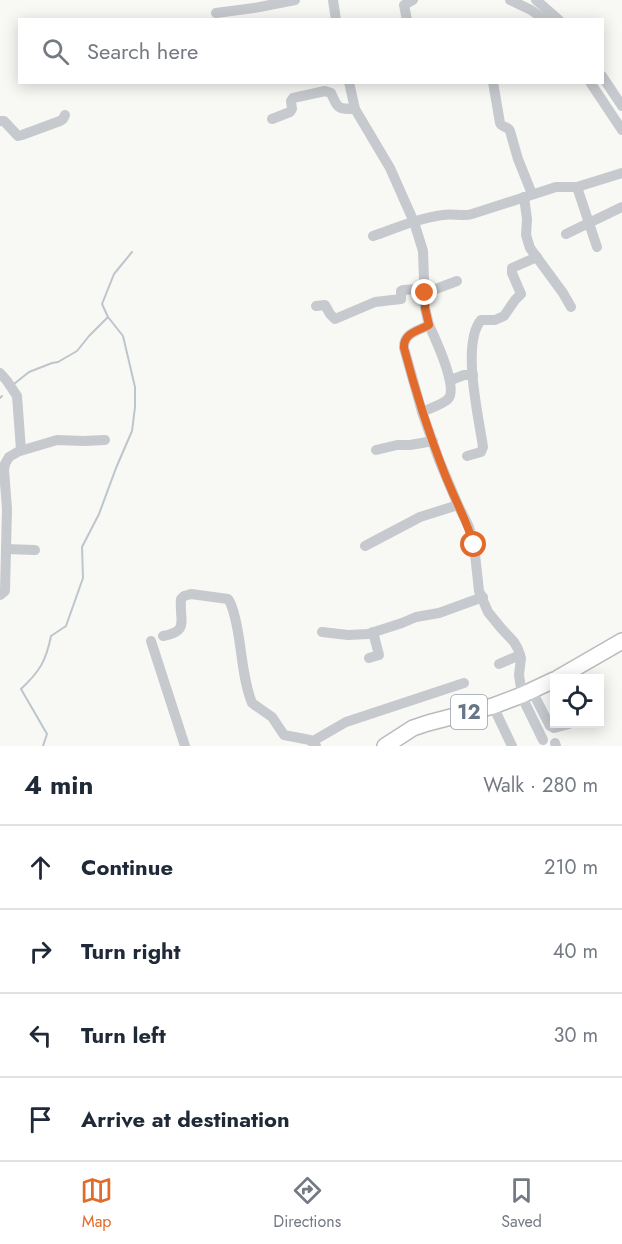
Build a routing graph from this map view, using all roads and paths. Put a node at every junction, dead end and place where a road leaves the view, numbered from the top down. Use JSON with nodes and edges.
{"nodes":[{"id":1,"x":295,"y":0,"type":"edge"},
{"id":2,"x":333,"y":0,"type":"edge"},
{"id":3,"x":413,"y":0,"type":"edge"},
{"id":4,"x":510,"y":0,"type":"edge"},
{"id":5,"x":536,"y":0,"type":"edge"},
{"id":6,"x":216,"y":13,"type":"dead end"},
{"id":7,"x":336,"y":18,"type":"edge"},
{"id":8,"x":406,"y":18,"type":"edge"},
{"id":9,"x":542,"y":18,"type":"edge"},
{"id":10,"x":557,"y":18,"type":"edge"},
{"id":11,"x":604,"y":78,"type":"edge"},
{"id":12,"x":349,"y":84,"type":"edge"},
{"id":13,"x":493,"y":84,"type":"edge"},
{"id":14,"x":591,"y":84,"type":"edge"},
{"id":15,"x":622,"y":106,"type":"edge"},
{"id":16,"x":355,"y":108,"type":"junction"},
{"id":17,"x":65,"y":115,"type":"dead end"},
{"id":18,"x":272,"y":119,"type":"dead end"},
{"id":19,"x":0,"y":121,"type":"edge"},
{"id":20,"x":622,"y":130,"type":"edge"},
{"id":21,"x":622,"y":173,"type":"edge"},
{"id":22,"x":577,"y":187,"type":"junction"},
{"id":23,"x":528,"y":196,"type":"junction"},
{"id":24,"x":622,"y":207,"type":"edge"},
{"id":25,"x":414,"y":222,"type":"junction"},
{"id":26,"x":589,"y":222,"type":"junction"},
{"id":27,"x":566,"y":234,"type":"dead end"},
{"id":28,"x":373,"y":236,"type":"dead end"},
{"id":29,"x":597,"y":247,"type":"dead end"},
{"id":30,"x":537,"y":257,"type":"junction"},
{"id":31,"x":457,"y":281,"type":"dead end"},
{"id":32,"x":425,"y":293,"type":"junction"},
{"id":33,"x":316,"y":306,"type":"dead end"},
{"id":34,"x":571,"y":307,"type":"dead end"},
{"id":35,"x":429,"y":325,"type":"junction"},
{"id":36,"x":0,"y":373,"type":"edge"},
{"id":37,"x":473,"y":375,"type":"junction"},
{"id":38,"x":451,"y":380,"type":"junction"},
{"id":39,"x":422,"y":412,"type":"junction"},
{"id":40,"x":105,"y":440,"type":"dead end"},
{"id":41,"x":432,"y":441,"type":"junction"},
{"id":42,"x":376,"y":450,"type":"dead end"},
{"id":43,"x":20,"y":451,"type":"junction"},
{"id":44,"x":467,"y":456,"type":"dead end"},
{"id":45,"x":4,"y":458,"type":"edge"},
{"id":46,"x":458,"y":505,"type":"junction"},
{"id":47,"x":365,"y":546,"type":"dead end"},
{"id":48,"x":6,"y":549,"type":"junction"},
{"id":49,"x":36,"y":550,"type":"dead end"},
{"id":50,"x":0,"y":595,"type":"edge"},
{"id":51,"x":483,"y":597,"type":"junction"},
{"id":52,"x":322,"y":632,"type":"dead end"},
{"id":53,"x":373,"y":632,"type":"junction"},
{"id":54,"x":163,"y":636,"type":"dead end"},
{"id":55,"x":151,"y":641,"type":"dead end"},
{"id":56,"x":622,"y":641,"type":"edge"},
{"id":57,"x":622,"y":651,"type":"edge"},
{"id":58,"x":369,"y":658,"type":"dead end"},
{"id":59,"x":520,"y":660,"type":"junction"},
{"id":60,"x":499,"y":664,"type":"dead end"},
{"id":61,"x":566,"y":674,"type":"edge"},
{"id":62,"x":582,"y":674,"type":"edge"},
{"id":63,"x":464,"y":683,"type":"dead end"},
{"id":64,"x":550,"y":684,"type":"edge"},
{"id":65,"x":550,"y":691,"type":"edge"},
{"id":66,"x":529,"y":697,"type":"junction"},
{"id":67,"x":495,"y":710,"type":"junction"},
{"id":68,"x":550,"y":726,"type":"edge"},
{"id":69,"x":543,"y":740,"type":"dead end"},
{"id":70,"x":314,"y":744,"type":"edge"},
{"id":71,"x":185,"y":746,"type":"edge"},
{"id":72,"x":385,"y":746,"type":"edge"},
{"id":73,"x":400,"y":746,"type":"edge"},
{"id":74,"x":512,"y":746,"type":"edge"}],
"edges":[{"from":1,"to":6,"type":"street"},
{"from":2,"to":7,"type":"street"},
{"from":3,"to":8,"type":"street"},
{"from":4,"to":9,"type":"street"},
{"from":5,"to":10,"type":"street"},
{"from":11,"to":15,"type":"street"},
{"from":12,"to":16,"type":"street"},
{"from":13,"to":23,"type":"street"},
{"from":14,"to":20,"type":"street"},
{"from":16,"to":18,"type":"street"},
{"from":16,"to":25,"type":"street"},
{"from":17,"to":19,"type":"street"},
{"from":21,"to":22,"type":"street"},
{"from":22,"to":23,"type":"street"},
{"from":22,"to":26,"type":"street"},
{"from":23,"to":25,"type":"street"},
{"from":23,"to":30,"type":"street"},
{"from":24,"to":26,"type":"street"},
{"from":25,"to":28,"type":"street"},
{"from":25,"to":32,"type":"street"},
{"from":26,"to":27,"type":"street"},
{"from":26,"to":29,"type":"street"},
{"from":30,"to":34,"type":"street"},
{"from":30,"to":37,"type":"street"},
{"from":31,"to":32,"type":"street"},
{"from":32,"to":33,"type":"street"},
{"from":32,"to":35,"type":"street"},
{"from":35,"to":38,"type":"street"},
{"from":35,"to":39,"type":"street"},
{"from":36,"to":43,"type":"street"},
{"from":37,"to":38,"type":"street"},
{"from":37,"to":44,"type":"street"},
{"from":38,"to":39,"type":"street"},
{"from":39,"to":41,"type":"street"},
{"from":40,"to":43,"type":"street"},
{"from":41,"to":42,"type":"street"},
{"from":41,"to":46,"type":"street"},
{"from":43,"to":45,"type":"street"},
{"from":45,"to":48,"type":"street"},
{"from":46,"to":47,"type":"street"},
{"from":46,"to":51,"type":"street"},
{"from":48,"to":49,"type":"street"},
{"from":48,"to":50,"type":"street"},
{"from":51,"to":53,"type":"street"},
{"from":51,"to":59,"type":"street"},
{"from":52,"to":53,"type":"street"},
{"from":53,"to":58,"type":"street"},
{"from":54,"to":70,"type":"street"},
{"from":55,"to":71,"type":"street"},
{"from":56,"to":61,"type":"highway","number":"12"},
{"from":57,"to":62,"type":"highway"},
{"from":59,"to":60,"type":"street"},
{"from":59,"to":66,"type":"street"},
{"from":63,"to":70,"type":"street"},
{"from":64,"to":66,"type":"highway","number":"12"},
{"from":65,"to":66,"type":"highway","number":"12"},
{"from":66,"to":67,"type":"highway","number":"12"},
{"from":66,"to":68,"type":"street"},
{"from":66,"to":69,"type":"street"},
{"from":67,"to":72,"type":"highway","number":"12"},
{"from":67,"to":73,"type":"highway","number":"12"},
{"from":67,"to":74,"type":"street"}]}
